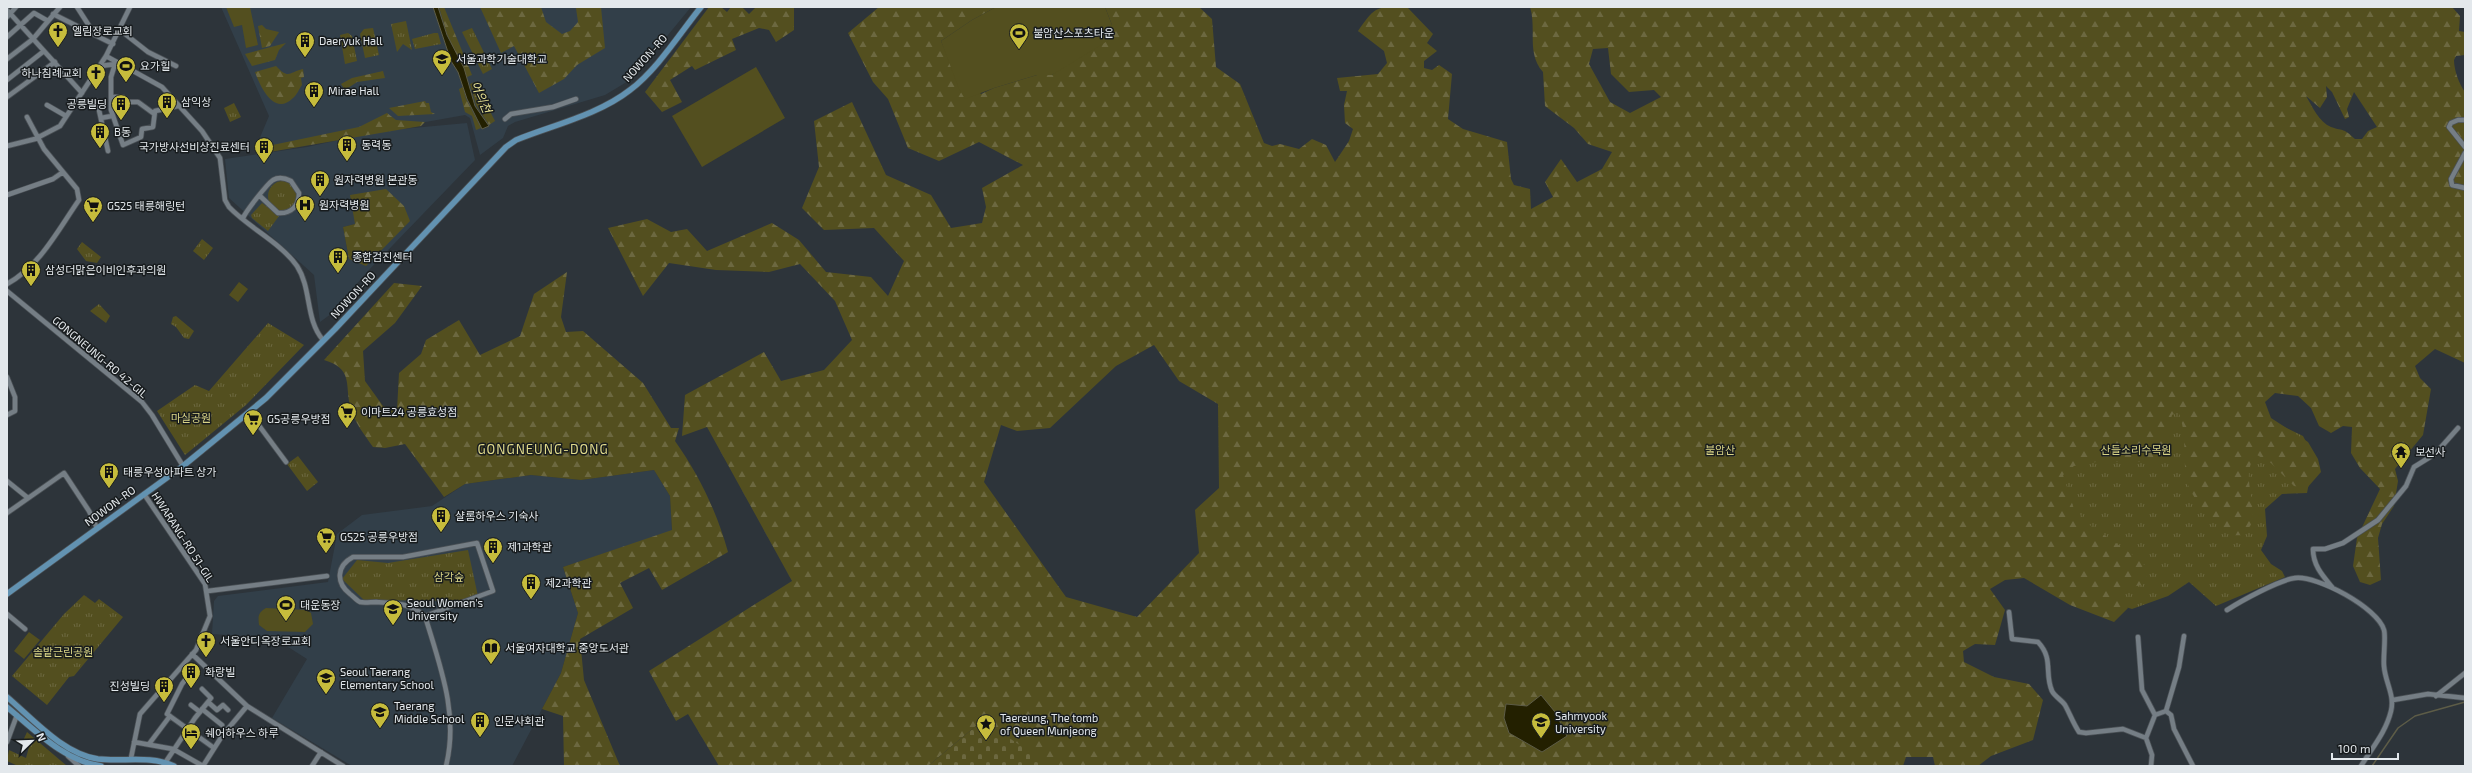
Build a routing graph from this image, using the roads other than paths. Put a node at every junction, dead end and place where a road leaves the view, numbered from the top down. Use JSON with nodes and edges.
{"nodes":[{"id":1,"x":16,"y":7,"type":"edge"},
{"id":2,"x":60,"y":7,"type":"edge"},
{"id":3,"x":77,"y":7,"type":"edge"},
{"id":4,"x":130,"y":7,"type":"edge"},
{"id":5,"x":701,"y":7,"type":"edge"},
{"id":6,"x":8,"y":14,"type":"edge"},
{"id":7,"x":54,"y":14,"type":"junction"},
{"id":8,"x":48,"y":21,"type":"junction"},
{"id":9,"x":20,"y":25,"type":"junction"},
{"id":10,"x":120,"y":30,"type":"junction"},
{"id":11,"x":94,"y":35,"type":"junction"},
{"id":12,"x":7,"y":37,"type":"edge"},
{"id":13,"x":33,"y":39,"type":"junction"},
{"id":14,"x":113,"y":44,"type":"junction"},
{"id":15,"x":44,"y":50,"type":"junction"},
{"id":16,"x":106,"y":56,"type":"junction"},
{"id":17,"x":7,"y":59,"type":"edge"},
{"id":18,"x":55,"y":62,"type":"junction"},
{"id":19,"x":114,"y":64,"type":"junction"},
{"id":20,"x":121,"y":64,"type":"junction"},
{"id":21,"x":100,"y":66,"type":"junction"},
{"id":22,"x":176,"y":66,"type":"dead end"},
{"id":23,"x":7,"y":80,"type":"edge"},
{"id":24,"x":82,"y":93,"type":"junction"},
{"id":25,"x":112,"y":96,"type":"junction"},
{"id":26,"x":7,"y":97,"type":"edge"},
{"id":27,"x":576,"y":99,"type":"dead end"},
{"id":28,"x":77,"y":101,"type":"junction"},
{"id":29,"x":47,"y":105,"type":"dead end"},
{"id":30,"x":178,"y":106,"type":"junction"},
{"id":31,"x":153,"y":113,"type":"junction"},
{"id":32,"x":66,"y":116,"type":"junction"},
{"id":33,"x":112,"y":116,"type":"junction"},
{"id":34,"x":27,"y":117,"type":"dead end"},
{"id":35,"x":101,"y":118,"type":"junction"},
{"id":36,"x":505,"y":119,"type":"dead end"},
{"id":37,"x":2465,"y":120,"type":"edge"},
{"id":38,"x":36,"y":138,"type":"junction"},
{"id":39,"x":7,"y":146,"type":"edge"},
{"id":40,"x":2465,"y":147,"type":"edge"},
{"id":41,"x":108,"y":150,"type":"dead end"},
{"id":42,"x":2465,"y":153,"type":"edge"},
{"id":43,"x":63,"y":172,"type":"junction"},
{"id":44,"x":2465,"y":188,"type":"edge"},
{"id":45,"x":7,"y":196,"type":"edge"},
{"id":46,"x":260,"y":196,"type":"junction"},
{"id":47,"x":243,"y":218,"type":"junction"},
{"id":48,"x":7,"y":284,"type":"edge"},
{"id":49,"x":7,"y":291,"type":"edge"},
{"id":50,"x":323,"y":340,"type":"junction"},
{"id":51,"x":7,"y":377,"type":"edge"},
{"id":52,"x":250,"y":412,"type":"junction"},
{"id":53,"x":7,"y":415,"type":"edge"},
{"id":54,"x":2458,"y":428,"type":"dead end"},
{"id":55,"x":286,"y":462,"type":"dead end"},
{"id":56,"x":183,"y":466,"type":"junction"},
{"id":57,"x":7,"y":481,"type":"edge"},
{"id":58,"x":144,"y":494,"type":"junction"},
{"id":59,"x":28,"y":498,"type":"junction"},
{"id":60,"x":7,"y":513,"type":"edge"},
{"id":61,"x":97,"y":528,"type":"junction"},
{"id":62,"x":327,"y":576,"type":"dead end"},
{"id":63,"x":2332,"y":588,"type":"junction"},
{"id":64,"x":208,"y":591,"type":"junction"},
{"id":65,"x":7,"y":594,"type":"edge"},
{"id":66,"x":2227,"y":610,"type":"dead end"},
{"id":67,"x":2009,"y":612,"type":"dead end"},
{"id":68,"x":7,"y":614,"type":"edge"},
{"id":69,"x":425,"y":616,"type":"junction"},
{"id":70,"x":25,"y":629,"type":"dead end"},
{"id":71,"x":2184,"y":636,"type":"dead end"},
{"id":72,"x":2138,"y":637,"type":"dead end"},
{"id":73,"x":192,"y":654,"type":"junction"},
{"id":74,"x":181,"y":667,"type":"junction"},
{"id":75,"x":2465,"y":674,"type":"edge"},
{"id":76,"x":202,"y":689,"type":"dead end"},
{"id":77,"x":2436,"y":696,"type":"junction"},
{"id":78,"x":7,"y":697,"type":"edge"},
{"id":79,"x":2465,"y":698,"type":"edge"},
{"id":80,"x":2393,"y":700,"type":"junction"},
{"id":81,"x":208,"y":702,"type":"junction"},
{"id":82,"x":191,"y":705,"type":"dead end"},
{"id":83,"x":247,"y":706,"type":"junction"},
{"id":84,"x":7,"y":707,"type":"edge"},
{"id":85,"x":228,"y":710,"type":"dead end"},
{"id":86,"x":201,"y":711,"type":"junction"},
{"id":87,"x":2166,"y":711,"type":"junction"},
{"id":88,"x":17,"y":715,"type":"junction"},
{"id":89,"x":2155,"y":715,"type":"junction"},
{"id":90,"x":170,"y":716,"type":"junction"},
{"id":91,"x":222,"y":725,"type":"dead end"},
{"id":92,"x":187,"y":729,"type":"junction"},
{"id":93,"x":2146,"y":738,"type":"junction"},
{"id":94,"x":7,"y":742,"type":"edge"},
{"id":95,"x":134,"y":742,"type":"junction"},
{"id":96,"x":149,"y":744,"type":"junction"},
{"id":97,"x":214,"y":748,"type":"junction"},
{"id":98,"x":173,"y":750,"type":"junction"},
{"id":99,"x":321,"y":752,"type":"junction"},
{"id":100,"x":67,"y":755,"type":"junction"},
{"id":101,"x":131,"y":758,"type":"junction"},
{"id":102,"x":99,"y":759,"type":"junction"},
{"id":103,"x":164,"y":764,"type":"edge"},
{"id":104,"x":78,"y":766,"type":"edge"},
{"id":105,"x":102,"y":766,"type":"edge"},
{"id":106,"x":174,"y":766,"type":"edge"},
{"id":107,"x":203,"y":766,"type":"edge"},
{"id":108,"x":312,"y":766,"type":"edge"},
{"id":109,"x":343,"y":766,"type":"edge"},
{"id":110,"x":446,"y":766,"type":"edge"},
{"id":111,"x":2151,"y":766,"type":"edge"},
{"id":112,"x":2193,"y":766,"type":"edge"},
{"id":113,"x":2361,"y":766,"type":"edge"}],
"edges":[{"from":1,"to":6,"type":"street"},
{"from":2,"to":7,"type":"street"},
{"from":3,"to":11,"type":"street"},
{"from":4,"to":10,"type":"street"},
{"from":5,"to":50,"type":"main road","name":"NOWON-RO"},
{"from":6,"to":9,"type":"street"},
{"from":7,"to":8,"type":"street"},
{"from":7,"to":11,"type":"street"},
{"from":8,"to":9,"type":"street"},
{"from":8,"to":13,"type":"street"},
{"from":9,"to":12,"type":"street"},
{"from":9,"to":13,"type":"street"},
{"from":10,"to":14,"type":"street"},
{"from":10,"to":22,"type":"street"},
{"from":11,"to":14,"type":"street"},
{"from":13,"to":15,"type":"street"},
{"from":13,"to":17,"type":"street"},
{"from":14,"to":16,"type":"street"},
{"from":15,"to":18,"type":"street"},
{"from":15,"to":23,"type":"street"},
{"from":16,"to":20,"type":"street"},
{"from":16,"to":21,"type":"street"},
{"from":18,"to":24,"type":"street"},
{"from":18,"to":26,"type":"street"},
{"from":19,"to":20,"type":"street"},
{"from":19,"to":21,"type":"street"},
{"from":19,"to":25,"type":"street"},
{"from":20,"to":30,"type":"street"},
{"from":21,"to":24,"type":"street"},
{"from":24,"to":28,"type":"street"},
{"from":25,"to":31,"type":"street"},
{"from":25,"to":33,"type":"street"},
{"from":27,"to":36,"type":"street"},
{"from":28,"to":32,"type":"street"},
{"from":28,"to":35,"type":"street"},
{"from":29,"to":32,"type":"street"},
{"from":30,"to":31,"type":"street"},
{"from":30,"to":47,"type":"street"},
{"from":31,"to":33,"type":"street"},
{"from":32,"to":38,"type":"street"},
{"from":33,"to":35,"type":"street"},
{"from":34,"to":38,"type":"street"},
{"from":35,"to":41,"type":"street"},
{"from":37,"to":40,"type":"street"},
{"from":38,"to":39,"type":"street"},
{"from":38,"to":43,"type":"street"},
{"from":42,"to":44,"type":"street"},
{"from":43,"to":45,"type":"street"},
{"from":43,"to":48,"type":"street"},
{"from":46,"to":46,"type":"street"},
{"from":46,"to":47,"type":"street"},
{"from":47,"to":50,"type":"street"},
{"from":49,"to":56,"type":"street","name":"GONGNEUNG-RO 42-GIL"},
{"from":50,"to":52,"type":"main road","name":"NOWON-RO"},
{"from":51,"to":53,"type":"street"},
{"from":52,"to":55,"type":"street"},
{"from":52,"to":56,"type":"main road","name":"NOWON-RO"},
{"from":54,"to":63,"type":"street"},
{"from":56,"to":58,"type":"main road","name":"NOWON-RO"},
{"from":57,"to":59,"type":"street"},
{"from":58,"to":61,"type":"main road","name":"NOWON-RO"},
{"from":58,"to":64,"type":"street","name":"HWARANG-RO 51-GIL"},
{"from":59,"to":60,"type":"street"},
{"from":59,"to":61,"type":"street"},
{"from":61,"to":65,"type":"main road","name":"NOWON-RO"},
{"from":62,"to":64,"type":"street"},
{"from":63,"to":66,"type":"street"},
{"from":63,"to":80,"type":"street"},
{"from":64,"to":73,"type":"street","name":"HWARANG-RO 51-GIL"},
{"from":67,"to":93,"type":"street"},
{"from":68,"to":70,"type":"street"},
{"from":69,"to":69,"type":"street"},
{"from":69,"to":110,"type":"street"},
{"from":71,"to":87,"type":"street"},
{"from":72,"to":89,"type":"street"},
{"from":73,"to":74,"type":"street","name":"HWARANG-RO 51-GIL"},
{"from":73,"to":83,"type":"street"},
{"from":74,"to":90,"type":"street"},
{"from":74,"to":95,"type":"street","name":"HWARANG-RO 51-GIL"},
{"from":75,"to":77,"type":"street"},
{"from":76,"to":81,"type":"street"},
{"from":77,"to":79,"type":"street"},
{"from":77,"to":80,"type":"street"},
{"from":78,"to":102,"type":"main road"},
{"from":80,"to":113,"type":"street"},
{"from":81,"to":85,"type":"street"},
{"from":81,"to":86,"type":"street"},
{"from":82,"to":86,"type":"street"},
{"from":83,"to":97,"type":"street"},
{"from":83,"to":99,"type":"street"},
{"from":84,"to":88,"type":"main road"},
{"from":86,"to":91,"type":"street"},
{"from":86,"to":92,"type":"street"},
{"from":87,"to":89,"type":"street"},
{"from":87,"to":112,"type":"street"},
{"from":88,"to":94,"type":"street"},
{"from":88,"to":100,"type":"main road"},
{"from":89,"to":93,"type":"street"},
{"from":90,"to":92,"type":"street"},
{"from":90,"to":96,"type":"street"},
{"from":92,"to":97,"type":"street"},
{"from":92,"to":98,"type":"street"},
{"from":93,"to":111,"type":"street"},
{"from":95,"to":96,"type":"street"},
{"from":95,"to":101,"type":"street","name":"HWARANG-RO 51-GIL"},
{"from":96,"to":98,"type":"street"},
{"from":97,"to":107,"type":"street"},
{"from":98,"to":103,"type":"street"},
{"from":98,"to":107,"type":"street"},
{"from":99,"to":108,"type":"street"},
{"from":99,"to":109,"type":"street"},
{"from":100,"to":104,"type":"street"},
{"from":100,"to":105,"type":"main road"},
{"from":101,"to":102,"type":"main road"},
{"from":101,"to":103,"type":"main road"},
{"from":102,"to":105,"type":"street"},
{"from":103,"to":106,"type":"main road"}]}
